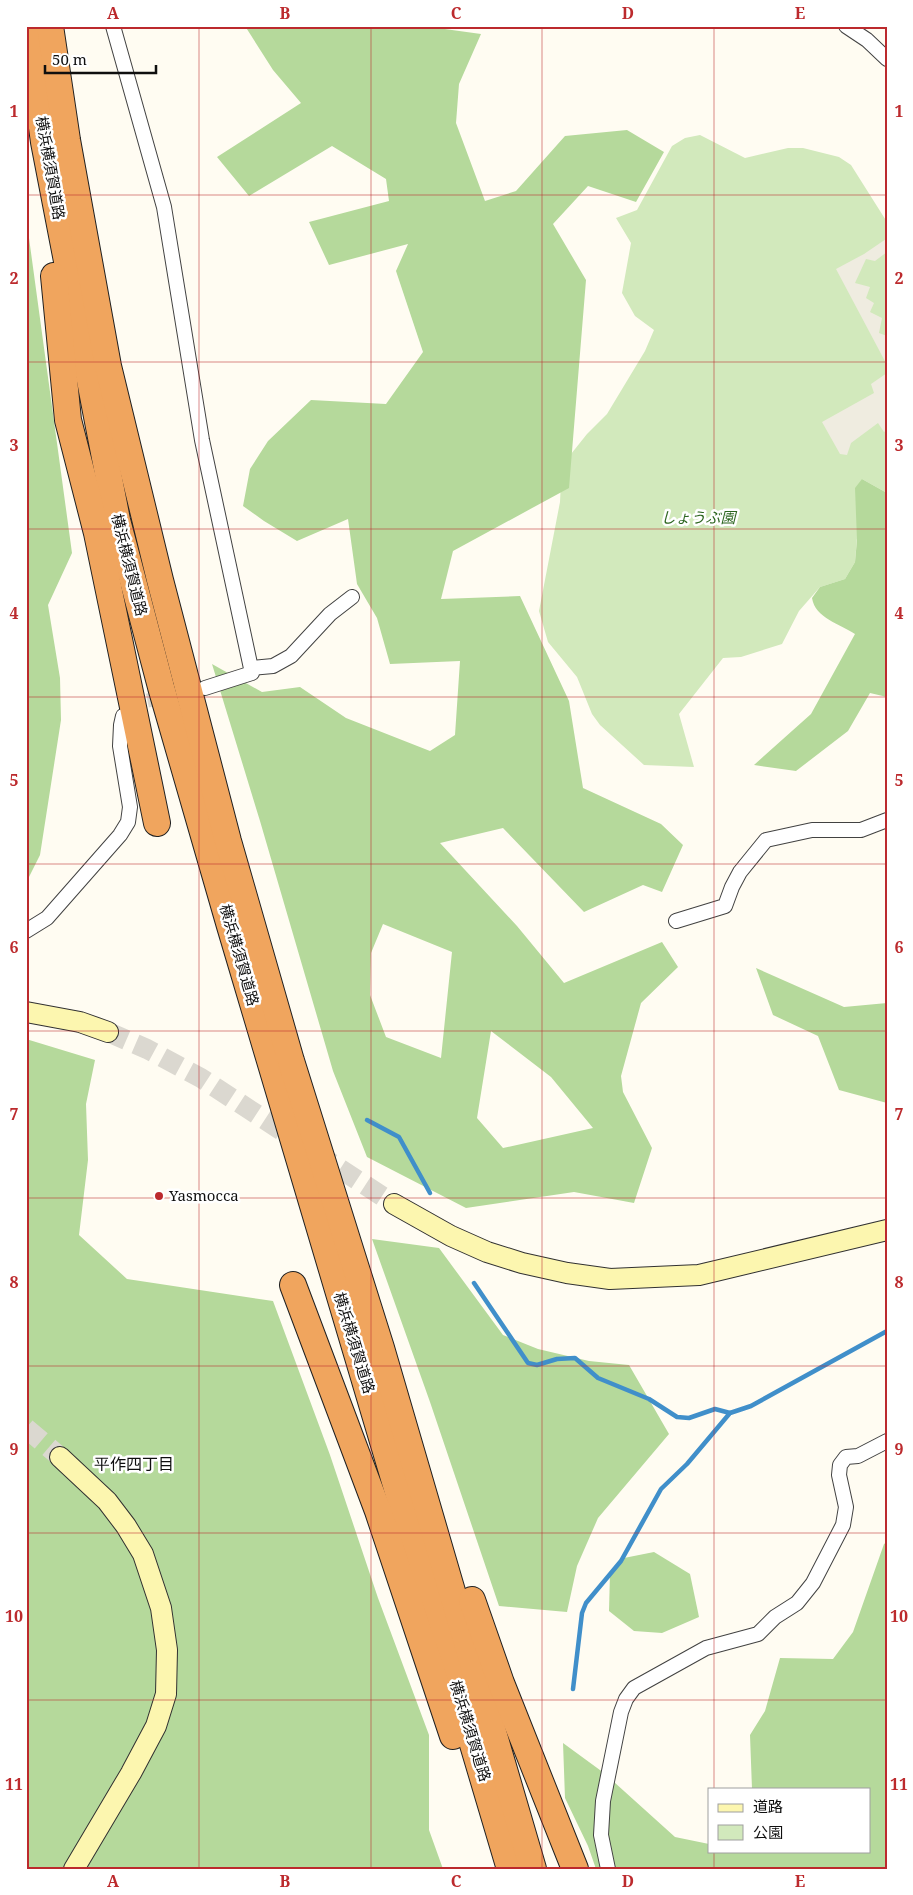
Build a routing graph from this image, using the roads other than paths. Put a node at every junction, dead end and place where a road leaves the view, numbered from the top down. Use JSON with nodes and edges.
{"nodes":[{"id":1,"x":28,"y":26,"type":"edge"},
{"id":2,"x":50,"y":26,"type":"edge"},
{"id":3,"x":113,"y":26,"type":"edge"},
{"id":4,"x":846,"y":26,"type":"edge"},
{"id":5,"x":887,"y":59,"type":"edge"},
{"id":6,"x":44,"y":142,"type":"junction"},
{"id":7,"x":352,"y":597,"type":"dead end"},
{"id":8,"x":252,"y":668,"type":"junction"},
{"id":9,"x":205,"y":688,"type":"dead end"},
{"id":10,"x":123,"y":716,"type":"dead end"},
{"id":11,"x":887,"y":820,"type":"edge"},
{"id":12,"x":157,"y":823,"type":"dead end"},
{"id":13,"x":676,"y":921,"type":"dead end"},
{"id":14,"x":26,"y":931,"type":"edge"},
{"id":15,"x":26,"y":1012,"type":"edge"},
{"id":16,"x":108,"y":1032,"type":"tunnel mouth"},
{"id":17,"x":394,"y":1204,"type":"tunnel mouth"},
{"id":18,"x":887,"y":1230,"type":"edge"},
{"id":19,"x":293,"y":1284,"type":"dead end"},
{"id":20,"x":381,"y":1348,"type":"junction"},
{"id":21,"x":887,"y":1441,"type":"edge"},
{"id":22,"x":60,"y":1457,"type":"tunnel mouth"},
{"id":23,"x":74,"y":1869,"type":"edge"},
{"id":24,"x":499,"y":1869,"type":"edge"},
{"id":25,"x":510,"y":1869,"type":"edge"},
{"id":26,"x":533,"y":1869,"type":"edge"},
{"id":27,"x":575,"y":1869,"type":"edge"},
{"id":28,"x":608,"y":1869,"type":"edge"}],
"edges":[{"from":1,"to":6,"type":"highway","name":"横浜横須賀道路"},
{"from":2,"to":20,"type":"highway","name":"横浜横須賀道路"},
{"from":3,"to":8,"type":"street"},
{"from":4,"to":5,"type":"street"},
{"from":6,"to":12,"type":"highway"},
{"from":6,"to":25,"type":"highway","name":"横浜横須賀道路"},
{"from":7,"to":8,"type":"street"},
{"from":8,"to":9,"type":"street"},
{"from":10,"to":14,"type":"street"},
{"from":11,"to":13,"type":"street"},
{"from":15,"to":16,"type":"street"},
{"from":17,"to":18,"type":"street"},
{"from":19,"to":24,"type":"highway"},
{"from":20,"to":26,"type":"highway","name":"横浜横須賀道路"},
{"from":20,"to":27,"type":"highway"},
{"from":21,"to":28,"type":"street"},
{"from":22,"to":23,"type":"street"}]}
